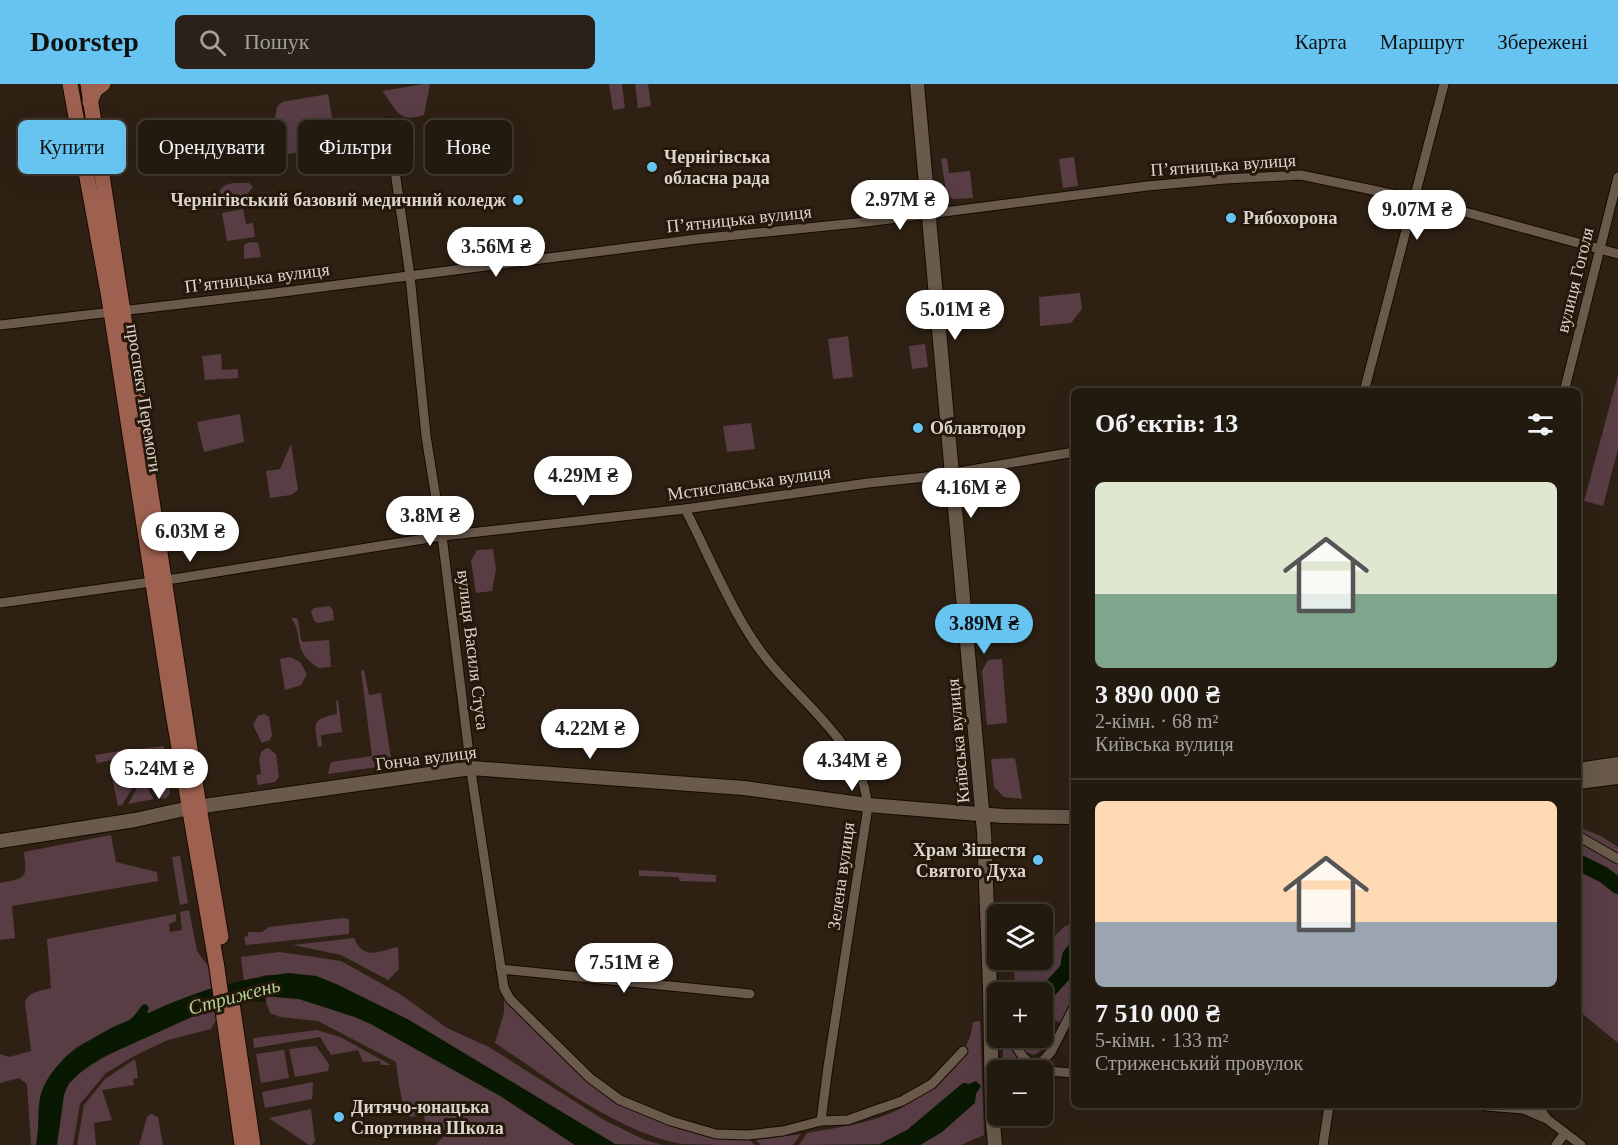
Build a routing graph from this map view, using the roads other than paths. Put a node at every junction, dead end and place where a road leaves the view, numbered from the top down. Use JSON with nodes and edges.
{"nodes":[{"id":1,"x":70,"y":84,"type":"edge"},
{"id":2,"x":88,"y":84,"type":"edge"},
{"id":3,"x":103,"y":84,"type":"edge"},
{"id":4,"x":917,"y":84,"type":"edge"},
{"id":5,"x":1444,"y":84,"type":"edge"},
{"id":6,"x":90,"y":102,"type":"junction"},
{"id":7,"x":395,"y":174,"type":"edge"},
{"id":8,"x":1618,"y":177,"type":"edge"},
{"id":9,"x":1414,"y":198,"type":"junction"},
{"id":10,"x":930,"y":213,"type":"junction"},
{"id":11,"x":1600,"y":248,"type":"junction"},
{"id":12,"x":1618,"y":254,"type":"edge"},
{"id":13,"x":410,"y":276,"type":"junction"},
{"id":14,"x":117,"y":311,"type":"junction"},
{"id":15,"x":0,"y":325,"type":"edge"},
{"id":16,"x":1365,"y":388,"type":"edge"},
{"id":17,"x":1565,"y":388,"type":"edge"},
{"id":18,"x":1071,"y":453,"type":"edge"},
{"id":19,"x":952,"y":473,"type":"junction"},
{"id":20,"x":686,"y":509,"type":"junction"},
{"id":21,"x":442,"y":536,"type":"junction"},
{"id":22,"x":158,"y":581,"type":"junction"},
{"id":23,"x":0,"y":603,"type":"edge"},
{"id":24,"x":1618,"y":764,"type":"edge"},
{"id":25,"x":471,"y":768,"type":"junction"},
{"id":26,"x":1581,"y":770,"type":"edge"},
{"id":27,"x":1618,"y":777,"type":"edge"},
{"id":28,"x":1581,"y":782,"type":"edge"},
{"id":29,"x":868,"y":805,"type":"junction"},
{"id":30,"x":194,"y":808,"type":"junction"},
{"id":31,"x":982,"y":814,"type":"junction"},
{"id":32,"x":1071,"y":818,"type":"edge"},
{"id":33,"x":1581,"y":838,"type":"edge"},
{"id":34,"x":0,"y":841,"type":"edge"},
{"id":35,"x":1618,"y":859,"type":"edge"},
{"id":36,"x":501,"y":969,"type":"junction"},
{"id":37,"x":993,"y":982,"type":"edge"},
{"id":38,"x":750,"y":994,"type":"dead end"},
{"id":39,"x":1071,"y":1013,"type":"edge"},
{"id":40,"x":230,"y":1019,"type":"junction"},
{"id":41,"x":991,"y":1048,"type":"edge"},
{"id":42,"x":1016,"y":1048,"type":"edge"},
{"id":43,"x":963,"y":1051,"type":"dead end"},
{"id":44,"x":1025,"y":1060,"type":"edge"},
{"id":45,"x":1044,"y":1060,"type":"edge"},
{"id":46,"x":1053,"y":1072,"type":"edge"},
{"id":47,"x":1071,"y":1073,"type":"edge"},
{"id":48,"x":1329,"y":1108,"type":"edge"},
{"id":49,"x":1511,"y":1108,"type":"edge"},
{"id":50,"x":1540,"y":1108,"type":"edge"},
{"id":51,"x":1548,"y":1119,"type":"junction"},
{"id":52,"x":821,"y":1121,"type":"junction"},
{"id":53,"x":1565,"y":1133,"type":"junction"},
{"id":54,"x":990,"y":1143,"type":"edge"},
{"id":55,"x":242,"y":1145,"type":"edge"},
{"id":56,"x":253,"y":1145,"type":"edge"},
{"id":57,"x":1323,"y":1145,"type":"edge"},
{"id":58,"x":1556,"y":1145,"type":"edge"},
{"id":59,"x":1581,"y":1145,"type":"edge"}],
"edges":[{"from":1,"to":14,"type":"main road","name":"проспект Перемоги"},
{"from":2,"to":6,"type":"main road","name":"проспект Перемоги"},
{"from":3,"to":6,"type":"main road"},
{"from":4,"to":10,"type":"street","name":"Київська вулиця"},
{"from":5,"to":9,"type":"street"},
{"from":6,"to":14,"type":"main road","name":"проспект Перемоги"},
{"from":7,"to":13,"type":"street","name":"вулиця Василя Стуса"},
{"from":8,"to":11,"type":"street","name":"вулиця Гоголя"},
{"from":9,"to":10,"type":"street","name":"Пʼятницька вулиця"},
{"from":9,"to":11,"type":"street","name":"Пʼятницька вулиця"},
{"from":9,"to":16,"type":"street"},
{"from":10,"to":13,"type":"street","name":"Пʼятницька вулиця"},
{"from":10,"to":19,"type":"street","name":"Київська вулиця"},
{"from":11,"to":12,"type":"street","name":"Пʼятницька вулиця"},
{"from":11,"to":17,"type":"street","name":"вулиця Гоголя"},
{"from":13,"to":14,"type":"street","name":"Пʼятницька вулиця"},
{"from":13,"to":21,"type":"street","name":"вулиця Василя Стуса"},
{"from":14,"to":15,"type":"street","name":"Пʼятницька вулиця"},
{"from":14,"to":22,"type":"main road","name":"проспект Перемоги"},
{"from":18,"to":19,"type":"street","name":"Мстиславська вулиця"},
{"from":19,"to":20,"type":"street","name":"Мстиславська вулиця"},
{"from":19,"to":31,"type":"street","name":"Київська вулиця"},
{"from":20,"to":21,"type":"street","name":"Мстиславська вулиця"},
{"from":20,"to":29,"type":"street","name":"Зелена вулиця"},
{"from":21,"to":22,"type":"street","name":"Мстиславська вулиця"},
{"from":21,"to":25,"type":"street","name":"вулиця Василя Стуса"},
{"from":22,"to":23,"type":"street","name":"Мстиславська вулиця"},
{"from":22,"to":30,"type":"main road","name":"проспект Перемоги"},
{"from":24,"to":26,"type":"street"},
{"from":25,"to":29,"type":"street","name":"Гонча вулиця"},
{"from":25,"to":30,"type":"street","name":"Гонча вулиця"},
{"from":25,"to":36,"type":"street","name":"вулиця Василя Стуса"},
{"from":27,"to":28,"type":"street"},
{"from":29,"to":31,"type":"street","name":"Гонча вулиця"},
{"from":29,"to":52,"type":"street","name":"Зелена вулиця"},
{"from":30,"to":34,"type":"street","name":"Гонча вулиця"},
{"from":30,"to":40,"type":"main road","name":"проспект Перемоги"},
{"from":31,"to":32,"type":"street","name":"Гонча вулиця"},
{"from":31,"to":37,"type":"street","name":"Київська вулиця"},
{"from":33,"to":35,"type":"street"},
{"from":36,"to":38,"type":"street"},
{"from":36,"to":52,"type":"street","name":"вулиця Василя Стуса"},
{"from":39,"to":45,"type":"street"},
{"from":40,"to":55,"type":"main road","name":"проспект Перемоги"},
{"from":40,"to":56,"type":"main road","name":"проспект Перемоги"},
{"from":41,"to":54,"type":"street","name":"Київська вулиця"},
{"from":42,"to":44,"type":"street"},
{"from":43,"to":52,"type":"street","name":"вулиця Василя Стуса"},
{"from":46,"to":47,"type":"street"},
{"from":48,"to":57,"type":"street"},
{"from":49,"to":51,"type":"street"},
{"from":50,"to":51,"type":"street"},
{"from":51,"to":53,"type":"street"},
{"from":53,"to":58,"type":"street"},
{"from":53,"to":59,"type":"street"}]}
